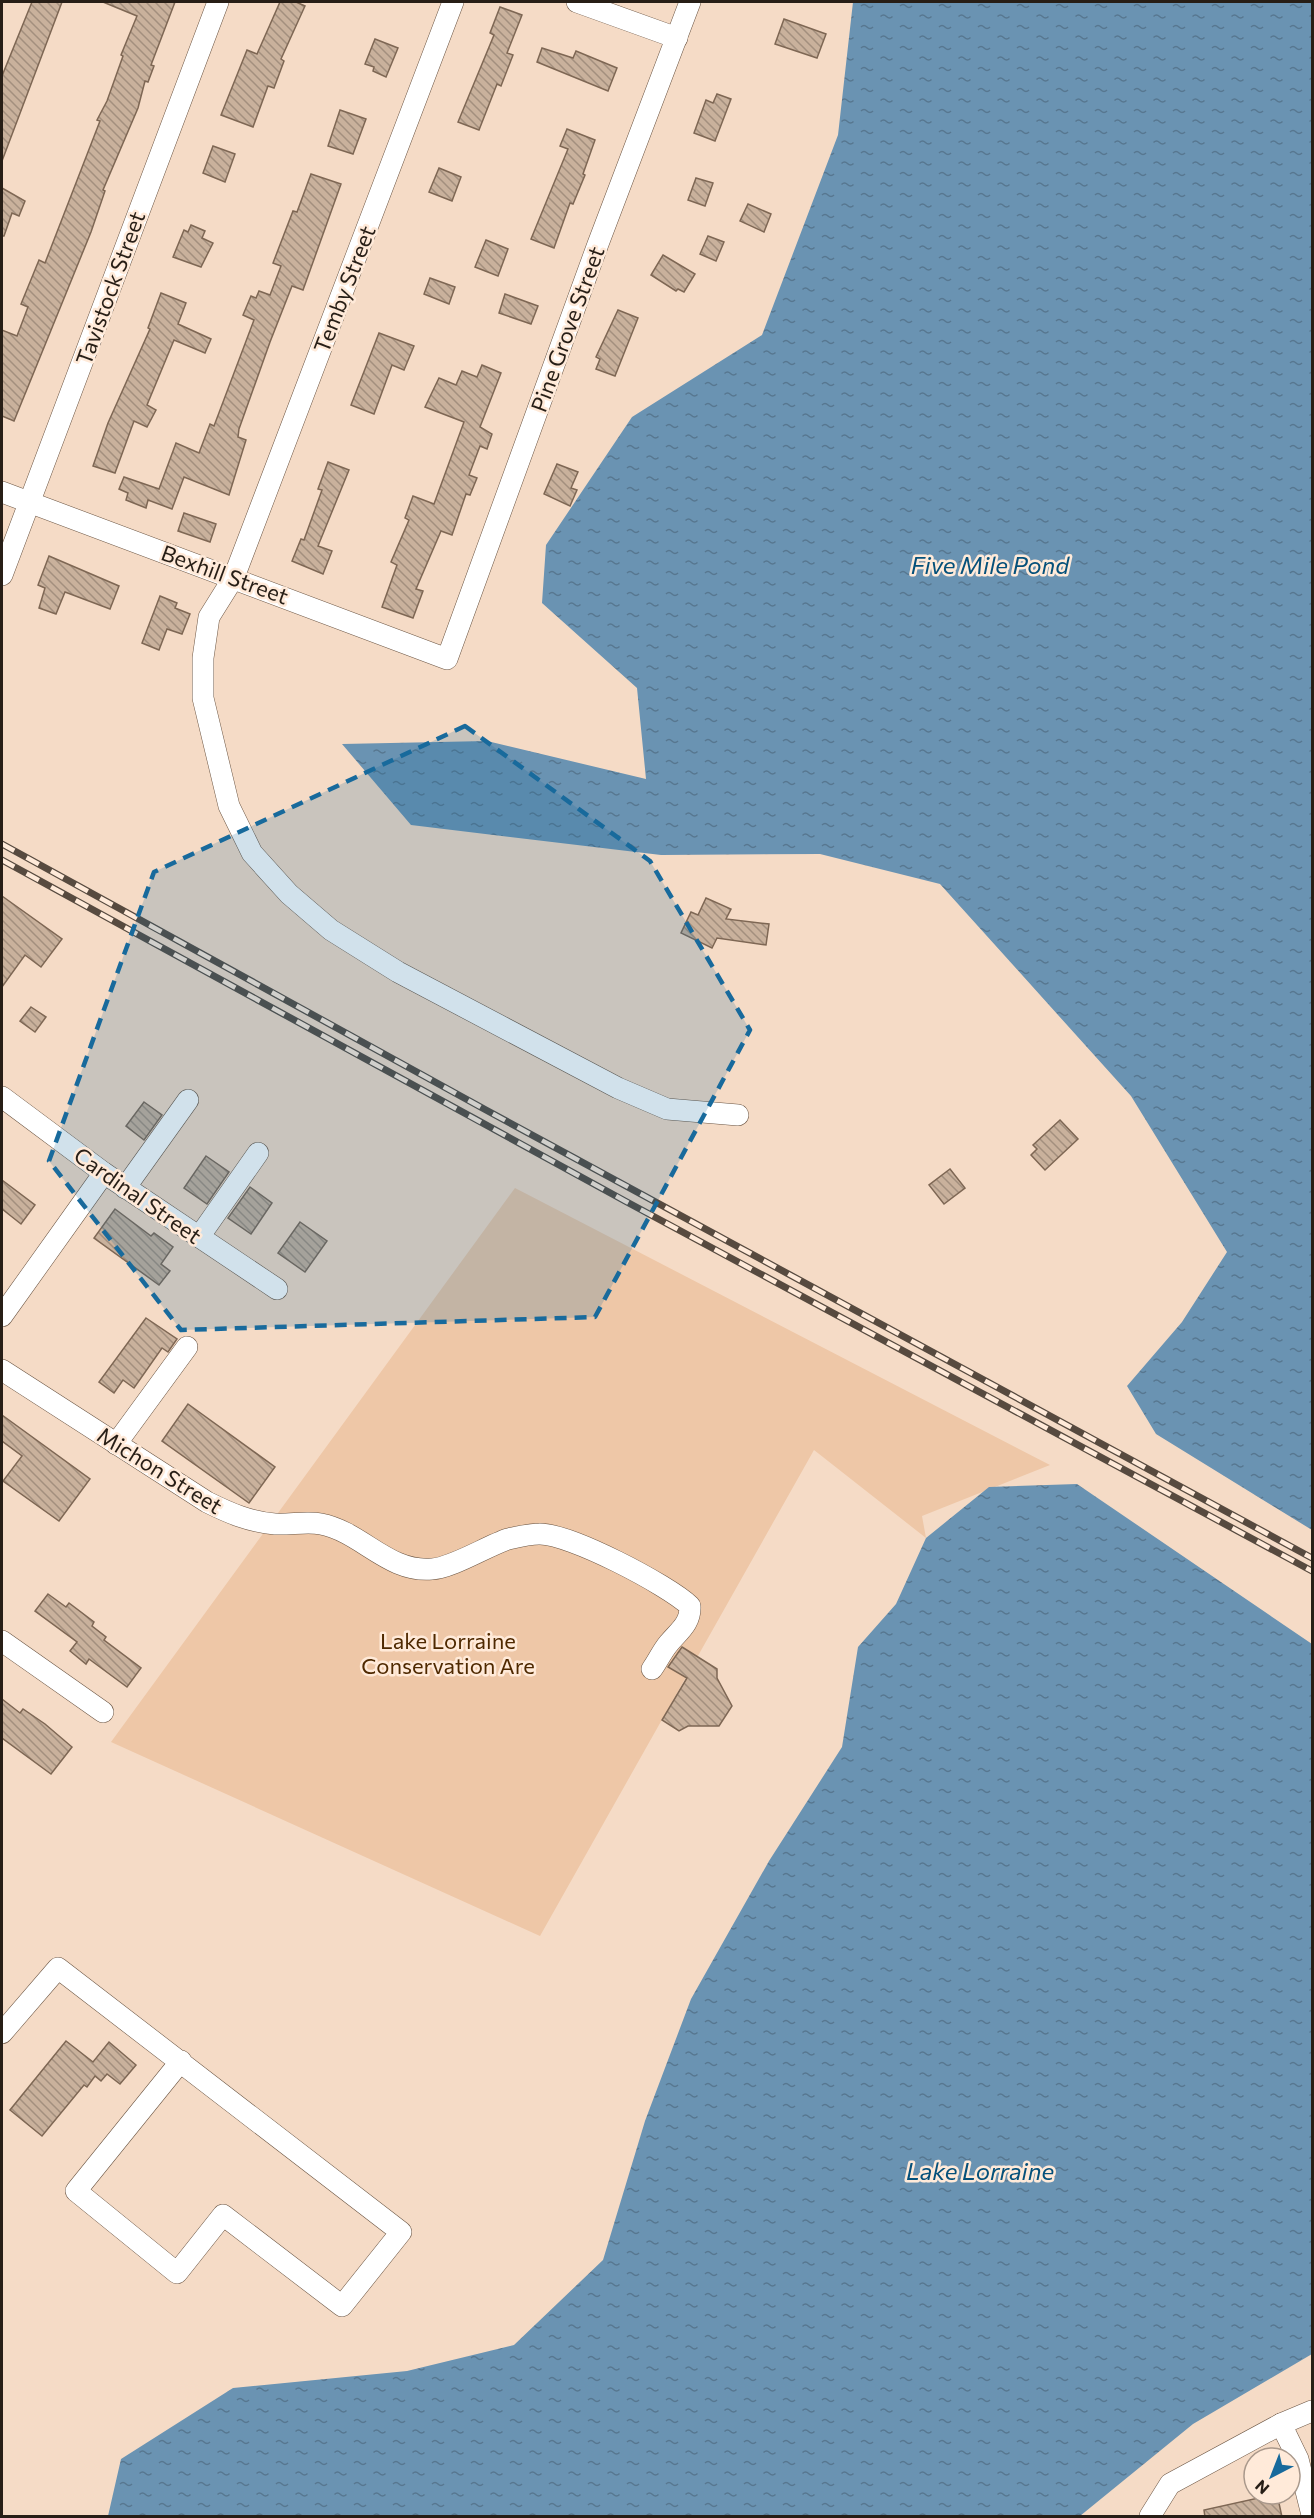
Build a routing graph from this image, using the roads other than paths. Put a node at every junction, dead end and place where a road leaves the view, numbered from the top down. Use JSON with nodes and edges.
{"nodes":[{"id":1,"x":218,"y":2,"type":"edge"},
{"id":2,"x":453,"y":2,"type":"edge"},
{"id":3,"x":577,"y":2,"type":"edge"},
{"id":4,"x":690,"y":2,"type":"edge"},
{"id":5,"x":676,"y":38,"type":"junction"},
{"id":6,"x":2,"y":492,"type":"edge"},
{"id":7,"x":30,"y":502,"type":"junction"},
{"id":8,"x":2,"y":575,"type":"edge"},
{"id":9,"x":234,"y":577,"type":"junction"},
{"id":10,"x":447,"y":659,"type":"joint"},
{"id":11,"x":2,"y":1097,"type":"edge"},
{"id":12,"x":189,"y":1100,"type":"dead end"},
{"id":13,"x":738,"y":1115,"type":"dead end"},
{"id":14,"x":258,"y":1153,"type":"dead end"},
{"id":15,"x":104,"y":1173,"type":"junction"},
{"id":16,"x":125,"y":1188,"type":"junction"},
{"id":17,"x":199,"y":1237,"type":"junction"},
{"id":18,"x":277,"y":1289,"type":"dead end"},
{"id":19,"x":2,"y":1316,"type":"edge"},
{"id":20,"x":187,"y":1347,"type":"dead end"},
{"id":21,"x":2,"y":1370,"type":"edge"},
{"id":22,"x":116,"y":1444,"type":"junction"},
{"id":23,"x":2,"y":1641,"type":"edge"},
{"id":24,"x":652,"y":1669,"type":"dead end"},
{"id":25,"x":103,"y":1712,"type":"dead end"},
{"id":26,"x":2,"y":2033,"type":"edge"},
{"id":27,"x":181,"y":2061,"type":"junction"},
{"id":28,"x":1312,"y":2411,"type":"edge"},
{"id":29,"x":1281,"y":2424,"type":"junction"},
{"id":30,"x":1312,"y":2515,"type":"edge"},
{"id":31,"x":1150,"y":2517,"type":"edge"}],
"edges":[{"from":1,"to":7,"type":"street","name":"Tavistock Street"},
{"from":2,"to":9,"type":"street","name":"Temby Street"},
{"from":3,"to":5,"type":"street"},
{"from":4,"to":5,"type":"street","name":"Pine Grove Street"},
{"from":5,"to":10,"type":"street","name":"Pine Grove Street"},
{"from":6,"to":7,"type":"street","name":"Bexhill Street"},
{"from":7,"to":8,"type":"street","name":"Tavistock Street"},
{"from":7,"to":9,"type":"street","name":"Bexhill Street"},
{"from":9,"to":10,"type":"street","name":"Bexhill Street"},
{"from":9,"to":13,"type":"street","name":"Temby Street"},
{"from":11,"to":15,"type":"street","name":"Cardinal Street"},
{"from":12,"to":16,"type":"street"},
{"from":14,"to":17,"type":"street"},
{"from":15,"to":16,"type":"street","name":"Cardinal Street"},
{"from":15,"to":19,"type":"street"},
{"from":16,"to":17,"type":"street","name":"Cardinal Street"},
{"from":17,"to":18,"type":"street","name":"Cardinal Street"},
{"from":20,"to":22,"type":"street"},
{"from":21,"to":22,"type":"street","name":"Michon Street"},
{"from":22,"to":24,"type":"street","name":"Michon Street"},
{"from":23,"to":25,"type":"street"},
{"from":26,"to":27,"type":"street"},
{"from":27,"to":27,"type":"street"},
{"from":28,"to":29,"type":"street"},
{"from":29,"to":30,"type":"street"},
{"from":29,"to":31,"type":"street"}]}
